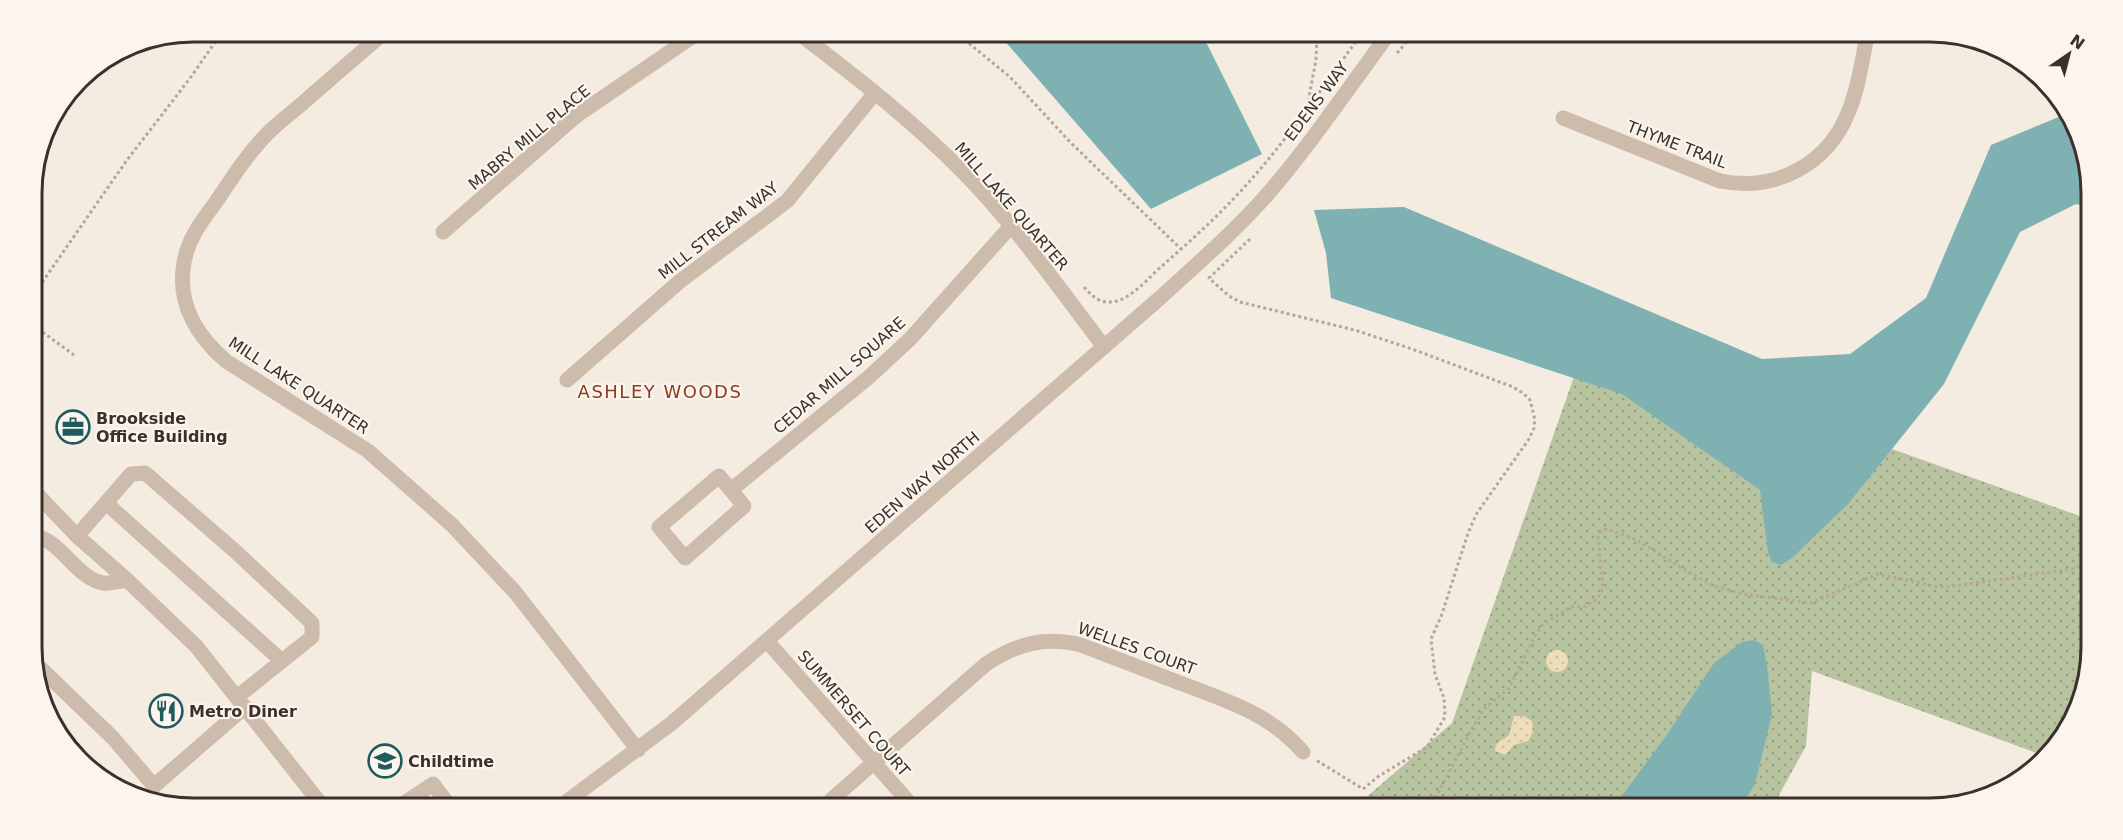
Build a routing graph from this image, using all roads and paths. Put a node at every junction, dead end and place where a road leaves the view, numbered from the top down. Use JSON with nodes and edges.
{"nodes":[{"id":1,"x":215,"y":42,"type":"edge"},
{"id":2,"x":373,"y":42,"type":"edge"},
{"id":3,"x":684,"y":42,"type":"edge"},
{"id":4,"x":810,"y":42,"type":"edge"},
{"id":5,"x":967,"y":42,"type":"edge"},
{"id":6,"x":1317,"y":42,"type":"edge"},
{"id":7,"x":1356,"y":42,"type":"edge"},
{"id":8,"x":1383,"y":42,"type":"edge"},
{"id":9,"x":1406,"y":42,"type":"edge"},
{"id":10,"x":1866,"y":42,"type":"edge"},
{"id":11,"x":1393,"y":57,"type":"dead end"},
{"id":12,"x":874,"y":93,"type":"junction"},
{"id":13,"x":1306,"y":108,"type":"junction"},
{"id":14,"x":1563,"y":118,"type":"dead end"},
{"id":15,"x":1293,"y":163,"type":"joint"},
{"id":16,"x":1011,"y":226,"type":"junction"},
{"id":17,"x":443,"y":232,"type":"dead end"},
{"id":18,"x":1251,"y":237,"type":"dead end"},
{"id":19,"x":1181,"y":249,"type":"junction"},
{"id":20,"x":42,"y":284,"type":"edge"},
{"id":21,"x":1084,"y":287,"type":"dead end"},
{"id":22,"x":42,"y":332,"type":"edge"},
{"id":23,"x":1104,"y":347,"type":"junction"},
{"id":24,"x":74,"y":355,"type":"dead end"},
{"id":25,"x":567,"y":380,"type":"dead end"},
{"id":26,"x":731,"y":490,"type":"junction"},
{"id":27,"x":42,"y":499,"type":"edge"},
{"id":28,"x":106,"y":502,"type":"junction"},
{"id":29,"x":77,"y":536,"type":"junction"},
{"id":30,"x":42,"y":539,"type":"edge"},
{"id":31,"x":2081,"y":566,"type":"edge"},
{"id":32,"x":127,"y":580,"type":"junction"},
{"id":33,"x":767,"y":641,"type":"junction"},
{"id":34,"x":282,"y":661,"type":"junction"},
{"id":35,"x":44,"y":672,"type":"edge"},
{"id":36,"x":241,"y":702,"type":"junction"},
{"id":37,"x":638,"y":750,"type":"junction"},
{"id":38,"x":1303,"y":752,"type":"dead end"},
{"id":39,"x":874,"y":763,"type":"junction"},
{"id":40,"x":1330,"y":769,"type":"dead end"},
{"id":41,"x":316,"y":798,"type":"edge"},
{"id":42,"x":412,"y":798,"type":"edge"},
{"id":43,"x":444,"y":798,"type":"edge"},
{"id":44,"x":572,"y":798,"type":"edge"},
{"id":45,"x":834,"y":798,"type":"edge"},
{"id":46,"x":905,"y":798,"type":"edge"},
{"id":47,"x":1435,"y":798,"type":"edge"}],
"edges":[{"from":1,"to":20,"type":"path"},
{"from":2,"to":37,"type":"street","name":"MILL LAKE QUARTER"},
{"from":3,"to":17,"type":"street","name":"MABRY MILL PLACE"},
{"from":4,"to":12,"type":"street","name":"MILL LAKE QUARTER"},
{"from":5,"to":19,"type":"path"},
{"from":6,"to":13,"type":"path"},
{"from":7,"to":13,"type":"path"},
{"from":8,"to":15,"type":"street","name":"EDENS WAY"},
{"from":9,"to":11,"type":"path"},
{"from":10,"to":14,"type":"street","name":"THYME TRAIL"},
{"from":12,"to":16,"type":"street","name":"MILL LAKE QUARTER"},
{"from":12,"to":25,"type":"street","name":"MILL STREAM WAY"},
{"from":13,"to":19,"type":"path"},
{"from":15,"to":23,"type":"street","name":"EDEN WAY NORTH"},
{"from":16,"to":23,"type":"street","name":"MILL LAKE QUARTER"},
{"from":16,"to":26,"type":"street","name":"CEDAR MILL SQUARE"},
{"from":18,"to":40,"type":"path"},
{"from":19,"to":21,"type":"path"},
{"from":22,"to":24,"type":"path"},
{"from":23,"to":33,"type":"street","name":"EDEN WAY NORTH"},
{"from":26,"to":26,"type":"street"},
{"from":27,"to":29,"type":"street"},
{"from":28,"to":29,"type":"street"},
{"from":28,"to":34,"type":"street"},
{"from":28,"to":34,"type":"street"},
{"from":29,"to":32,"type":"street"},
{"from":30,"to":32,"type":"street"},
{"from":31,"to":47,"type":"path"},
{"from":32,"to":36,"type":"street"},
{"from":33,"to":37,"type":"street","name":"EDEN WAY NORTH"},
{"from":33,"to":39,"type":"street","name":"SUMMERSET COURT"},
{"from":34,"to":36,"type":"street"},
{"from":35,"to":36,"type":"street"},
{"from":36,"to":41,"type":"street"},
{"from":37,"to":44,"type":"street","name":"EDEN WAY NORTH"},
{"from":38,"to":39,"type":"street","name":"WELLES COURT"},
{"from":39,"to":45,"type":"street","name":"WELLES COURT"},
{"from":39,"to":46,"type":"street","name":"SUMMERSET COURT"},
{"from":42,"to":43,"type":"street"}]}
